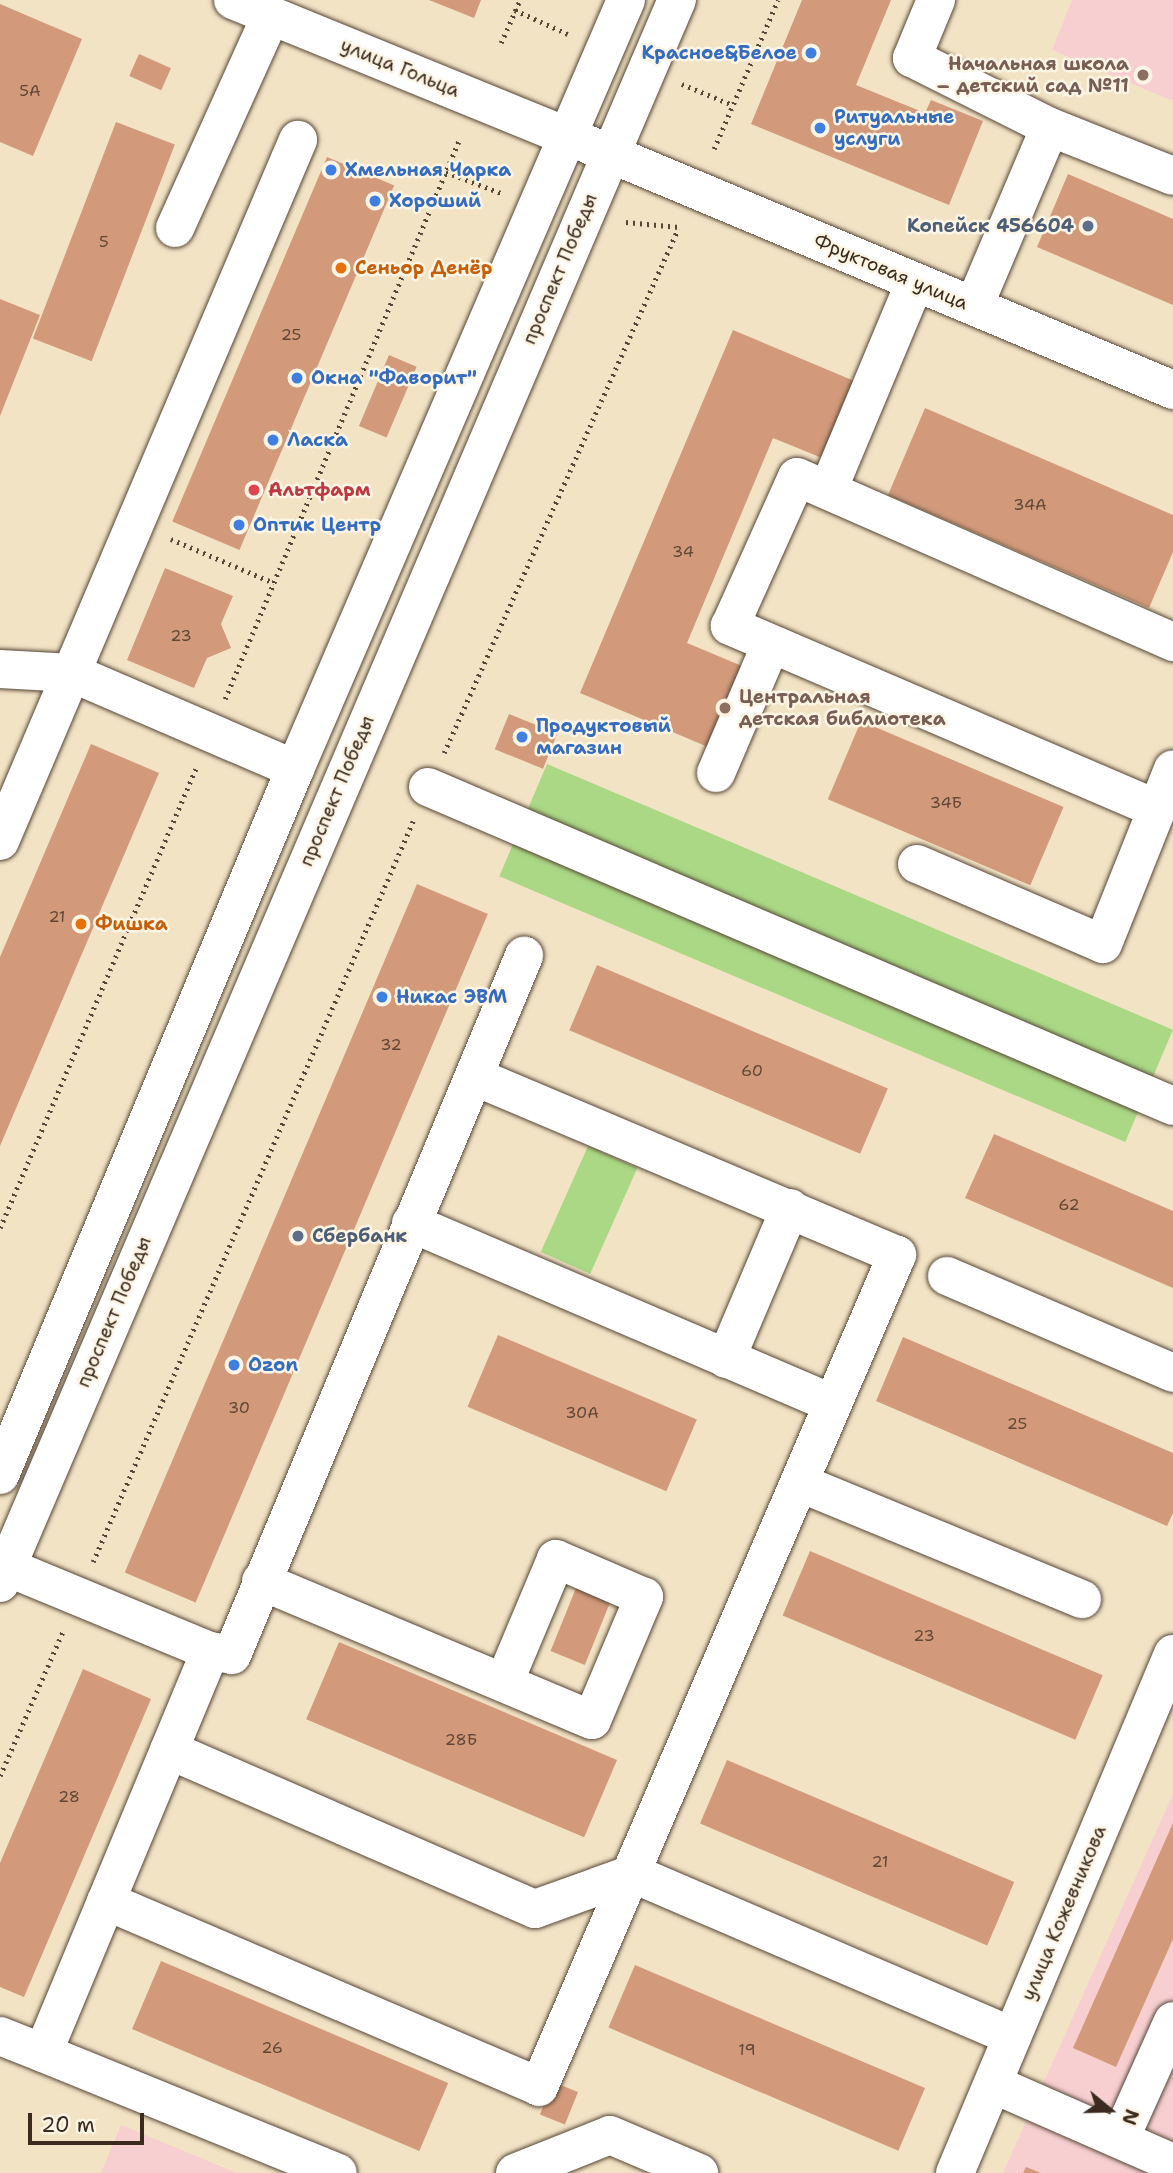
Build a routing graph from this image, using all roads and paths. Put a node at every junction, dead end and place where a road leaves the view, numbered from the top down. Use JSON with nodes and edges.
{"nodes":[{"id":1,"x":233,"y":0,"type":"edge"},
{"id":2,"x":520,"y":0,"type":"edge"},
{"id":3,"x":626,"y":0,"type":"edge"},
{"id":4,"x":677,"y":0,"type":"edge"},
{"id":5,"x":778,"y":0,"type":"edge"},
{"id":6,"x":936,"y":0,"type":"edge"},
{"id":7,"x":516,"y":10,"type":"junction"},
{"id":8,"x":271,"y":15,"type":"junction"},
{"id":9,"x":568,"y":34,"type":"dead end"},
{"id":10,"x":501,"y":43,"type":"dead end"},
{"id":11,"x":676,"y":81,"type":"dead end"},
{"id":12,"x":733,"y":105,"type":"junction"},
{"id":13,"x":1050,"y":127,"type":"junction"},
{"id":14,"x":567,"y":136,"type":"junction"},
{"id":15,"x":460,"y":138,"type":"dead end"},
{"id":16,"x":298,"y":141,"type":"dead end"},
{"id":17,"x":713,"y":149,"type":"dead end"},
{"id":18,"x":609,"y":154,"type":"junction"},
{"id":19,"x":446,"y":172,"type":"junction"},
{"id":20,"x":1173,"y":176,"type":"edge"},
{"id":21,"x":509,"y":197,"type":"dead end"},
{"id":22,"x":626,"y":222,"type":"dead end"},
{"id":23,"x":681,"y":222,"type":"dead end"},
{"id":24,"x":175,"y":228,"type":"dead end"},
{"id":25,"x":678,"y":229,"type":"junction"},
{"id":26,"x":915,"y":282,"type":"junction"},
{"id":27,"x":974,"y":306,"type":"junction"},
{"id":28,"x":1173,"y":390,"type":"edge"},
{"id":29,"x":828,"y":491,"type":"junction"},
{"id":30,"x":135,"y":524,"type":"junction"},
{"id":31,"x":274,"y":583,"type":"junction"},
{"id":32,"x":1173,"y":642,"type":"edge"},
{"id":33,"x":771,"y":643,"type":"junction"},
{"id":34,"x":0,"y":669,"type":"edge"},
{"id":35,"x":72,"y":673,"type":"junction"},
{"id":36,"x":211,"y":733,"type":"junction"},
{"id":37,"x":295,"y":769,"type":"junction"},
{"id":38,"x":1173,"y":769,"type":"edge"},
{"id":39,"x":716,"y":773,"type":"dead end"},
{"id":40,"x":428,"y":787,"type":"junction"},
{"id":41,"x":1157,"y":809,"type":"junction"},
{"id":42,"x":0,"y":841,"type":"edge"},
{"id":43,"x":916,"y":864,"type":"dead end"},
{"id":44,"x":524,"y":956,"type":"dead end"},
{"id":45,"x":474,"y":1076,"type":"junction"},
{"id":46,"x":1173,"y":1106,"type":"edge"},
{"id":47,"x":790,"y":1208,"type":"junction"},
{"id":48,"x":411,"y":1223,"type":"junction"},
{"id":49,"x":0,"y":1228,"type":"edge"},
{"id":50,"x":947,"y":1276,"type":"dead end"},
{"id":51,"x":726,"y":1359,"type":"junction"},
{"id":52,"x":1173,"y":1373,"type":"edge"},
{"id":53,"x":833,"y":1404,"type":"junction"},
{"id":54,"x":0,"y":1475,"type":"edge"},
{"id":55,"x":800,"y":1483,"type":"junction"},
{"id":56,"x":3,"y":1575,"type":"edge"},
{"id":57,"x":261,"y":1581,"type":"junction"},
{"id":58,"x":78,"y":1597,"type":"junction"},
{"id":59,"x":1082,"y":1599,"type":"dead end"},
{"id":60,"x":210,"y":1651,"type":"junction"},
{"id":61,"x":1173,"y":1654,"type":"edge"},
{"id":62,"x":504,"y":1683,"type":"dead end"},
{"id":63,"x":169,"y":1749,"type":"junction"},
{"id":64,"x":0,"y":1776,"type":"edge"},
{"id":65,"x":641,"y":1877,"type":"junction"},
{"id":66,"x":106,"y":1901,"type":"junction"},
{"id":67,"x":1173,"y":2021,"type":"edge"},
{"id":68,"x":0,"y":2036,"type":"edge"},
{"id":69,"x":1012,"y":2036,"type":"junction"},
{"id":70,"x":43,"y":2053,"type":"junction"},
{"id":71,"x":993,"y":2084,"type":"junction"},
{"id":72,"x":1148,"y":2157,"type":"edge"},
{"id":73,"x":338,"y":2173,"type":"edge"},
{"id":74,"x":515,"y":2173,"type":"edge"},
{"id":75,"x":699,"y":2173,"type":"edge"},
{"id":76,"x":955,"y":2173,"type":"edge"}],
"edges":[{"from":1,"to":8,"type":"main road","name":"улица Гольца"},
{"from":2,"to":7,"type":"path"},
{"from":3,"to":14,"type":"main road"},
{"from":4,"to":18,"type":"main road","name":"проспект Победы"},
{"from":5,"to":12,"type":"path"},
{"from":6,"to":13,"type":"main road"},
{"from":7,"to":9,"type":"path"},
{"from":7,"to":10,"type":"path"},
{"from":8,"to":14,"type":"main road","name":"улица Гольца"},
{"from":8,"to":24,"type":"main road"},
{"from":11,"to":12,"type":"path"},
{"from":12,"to":17,"type":"path"},
{"from":13,"to":20,"type":"main road"},
{"from":13,"to":27,"type":"main road"},
{"from":14,"to":18,"type":"main road","name":"улица Гольца"},
{"from":14,"to":37,"type":"main road"},
{"from":15,"to":19,"type":"path"},
{"from":16,"to":30,"type":"main road"},
{"from":18,"to":26,"type":"main road","name":"Фруктовая улица"},
{"from":18,"to":56,"type":"main road","name":"проспект Победы"},
{"from":19,"to":21,"type":"path"},
{"from":19,"to":31,"type":"path"},
{"from":22,"to":25,"type":"path"},
{"from":23,"to":25,"type":"path"},
{"from":25,"to":40,"type":"path"},
{"from":26,"to":27,"type":"main road","name":"Фруктовая улица"},
{"from":26,"to":29,"type":"main road"},
{"from":27,"to":28,"type":"main road","name":"Фруктовая улица"},
{"from":29,"to":32,"type":"main road"},
{"from":29,"to":33,"type":"main road"},
{"from":30,"to":31,"type":"path"},
{"from":30,"to":35,"type":"main road"},
{"from":31,"to":36,"type":"path"},
{"from":33,"to":39,"type":"main road"},
{"from":33,"to":41,"type":"main road"},
{"from":34,"to":35,"type":"main road"},
{"from":35,"to":36,"type":"main road"},
{"from":35,"to":42,"type":"main road"},
{"from":36,"to":37,"type":"main road"},
{"from":36,"to":49,"type":"path"},
{"from":37,"to":54,"type":"main road"},
{"from":38,"to":41,"type":"main road"},
{"from":40,"to":46,"type":"main road"},
{"from":40,"to":58,"type":"path"},
{"from":41,"to":43,"type":"main road"},
{"from":44,"to":45,"type":"main road"},
{"from":45,"to":47,"type":"main road"},
{"from":45,"to":48,"type":"main road"},
{"from":47,"to":51,"type":"main road"},
{"from":47,"to":53,"type":"main road"},
{"from":48,"to":51,"type":"main road"},
{"from":48,"to":57,"type":"main road"},
{"from":50,"to":52,"type":"main road"},
{"from":51,"to":53,"type":"main road"},
{"from":53,"to":55,"type":"main road"},
{"from":55,"to":59,"type":"main road"},
{"from":55,"to":65,"type":"main road"},
{"from":56,"to":58,"type":"main road"},
{"from":57,"to":60,"type":"main road"},
{"from":57,"to":62,"type":"main road"},
{"from":58,"to":60,"type":"main road"},
{"from":58,"to":64,"type":"path"},
{"from":60,"to":63,"type":"main road"},
{"from":61,"to":69,"type":"main road","name":"улица Кожевникова"},
{"from":63,"to":65,"type":"main road"},
{"from":63,"to":66,"type":"main road"},
{"from":65,"to":66,"type":"main road"},
{"from":65,"to":69,"type":"main road"},
{"from":66,"to":70,"type":"main road"},
{"from":67,"to":72,"type":"main road"},
{"from":68,"to":70,"type":"main road"},
{"from":69,"to":71,"type":"main road","name":"улица Кожевникова"},
{"from":70,"to":73,"type":"main road"},
{"from":71,"to":72,"type":"main road"},
{"from":71,"to":76,"type":"main road","name":"улица Кожевникова"},
{"from":74,"to":75,"type":"main road"}]}
